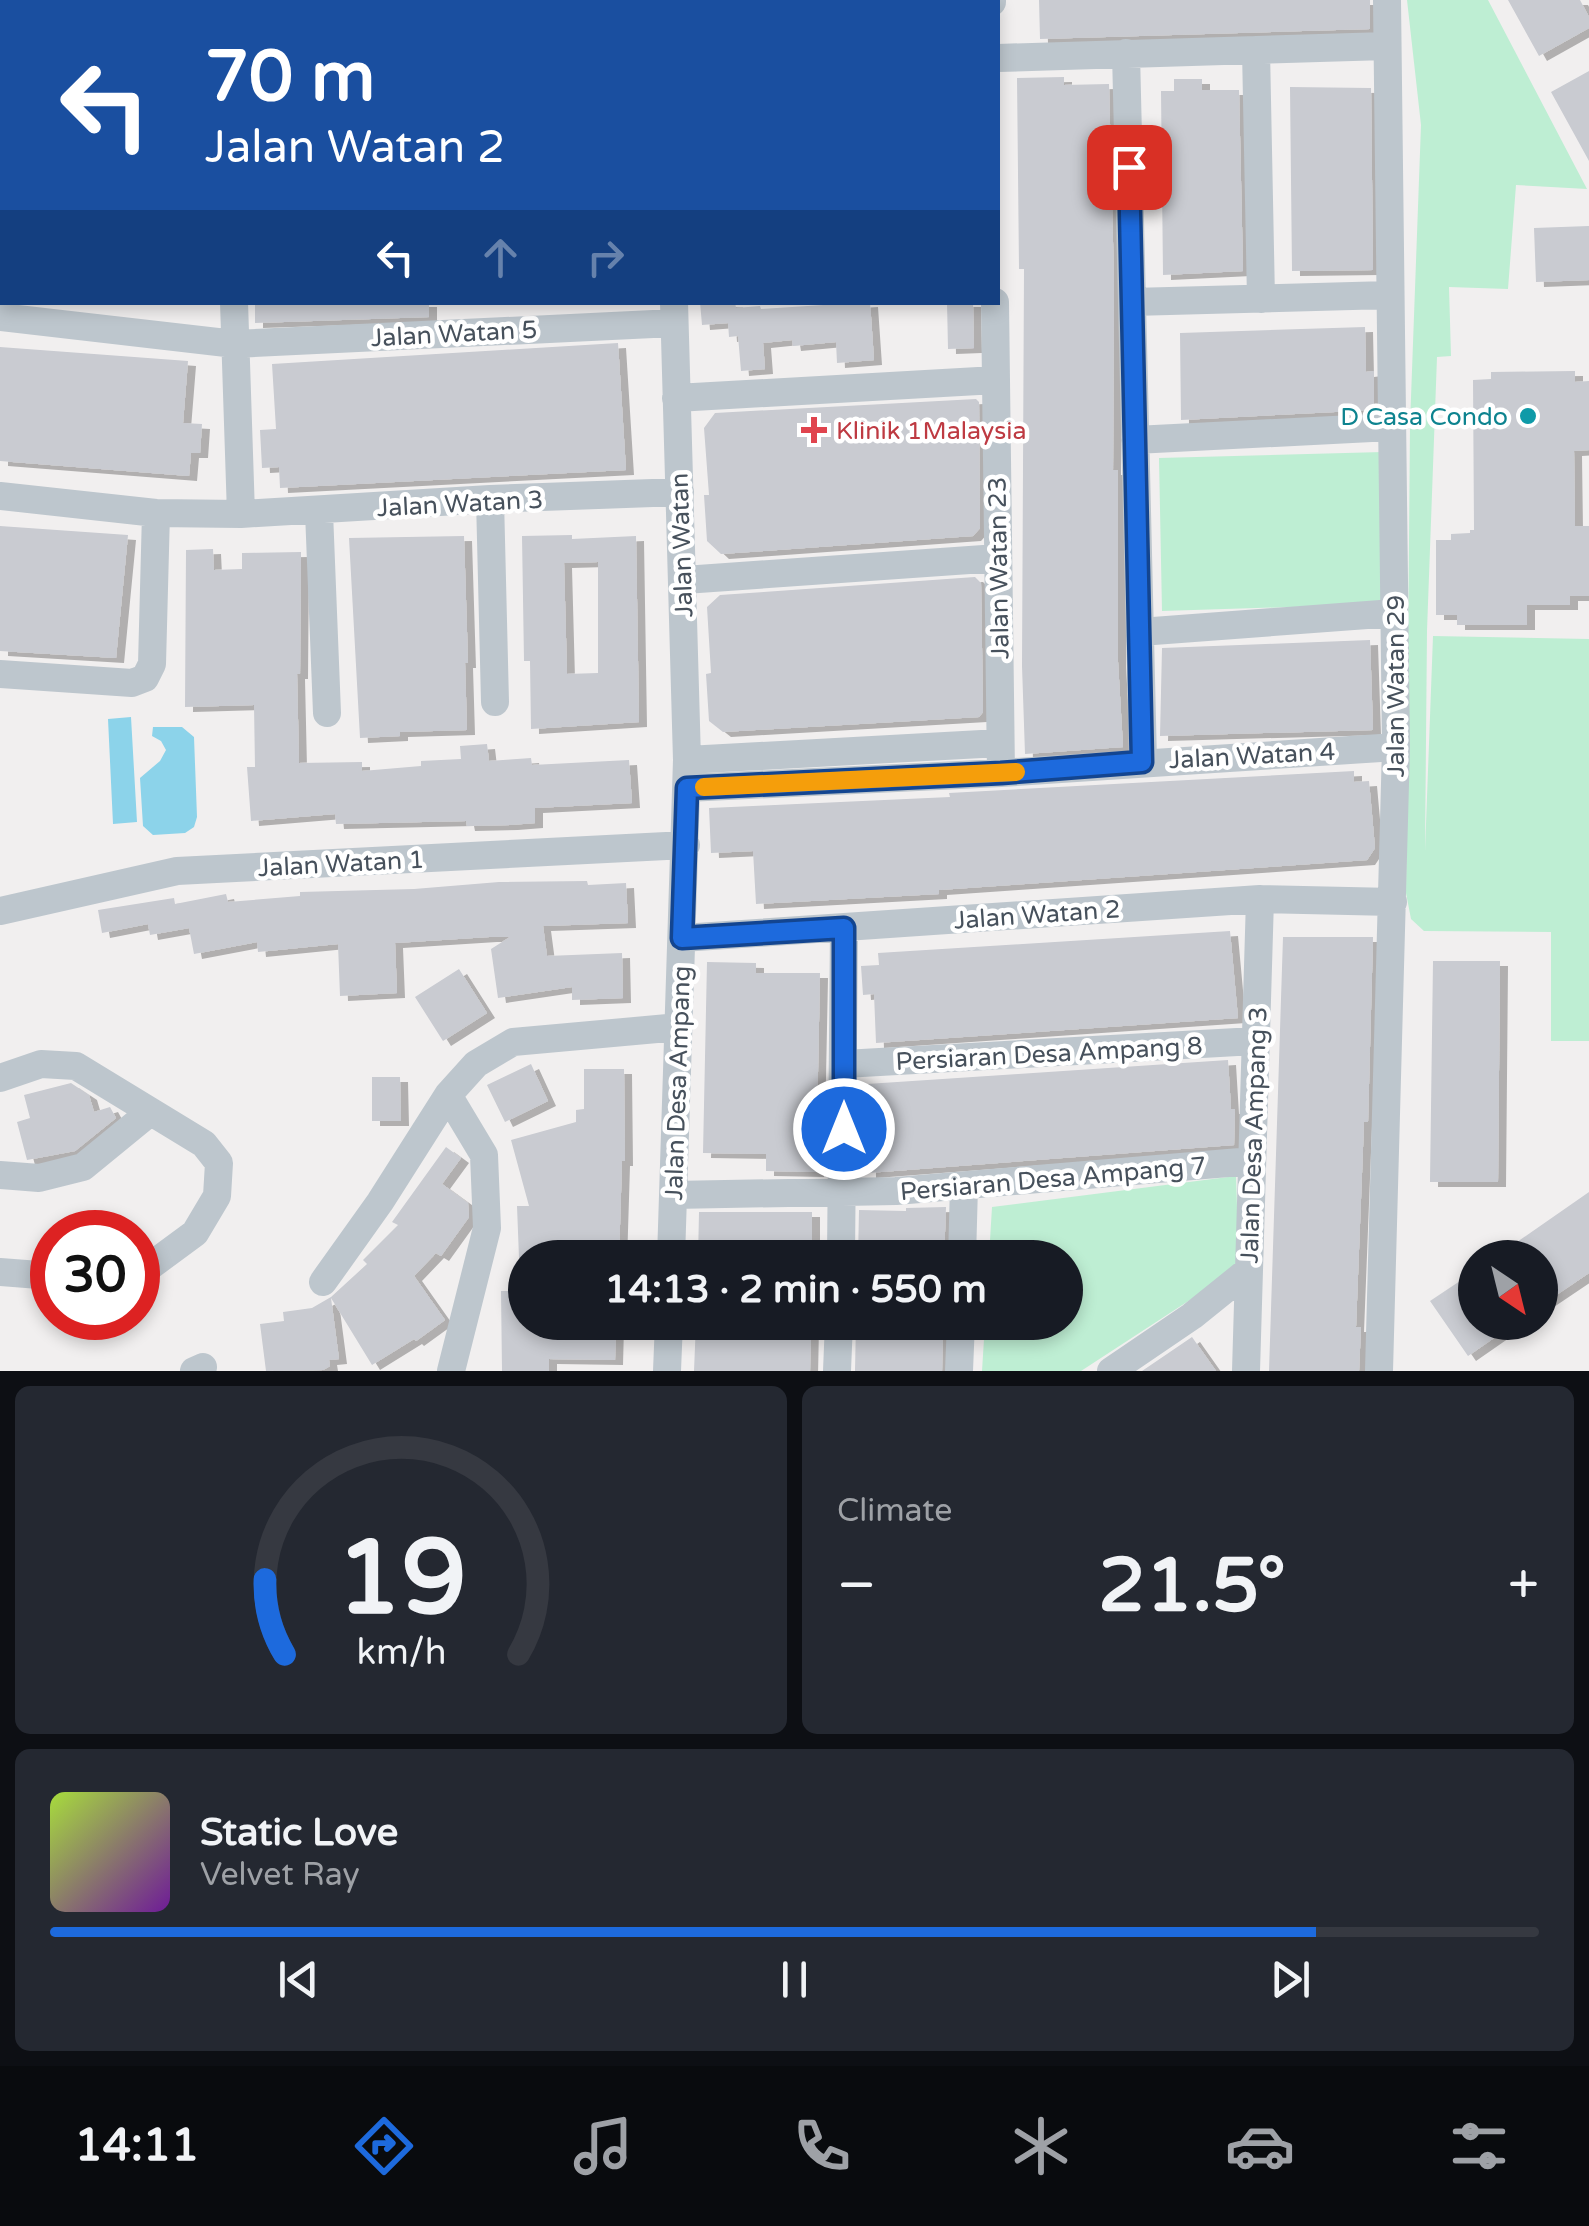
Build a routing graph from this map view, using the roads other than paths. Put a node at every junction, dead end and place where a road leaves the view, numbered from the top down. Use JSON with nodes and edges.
{"nodes":[{"id":1,"x":1386,"y":0,"type":"edge"},
{"id":2,"x":1386,"y":46,"type":"junction"},
{"id":3,"x":1256,"y":50,"type":"junction"},
{"id":4,"x":1126,"y":54,"type":"junction"},
{"id":5,"x":1000,"y":58,"type":"edge"},
{"id":6,"x":1389,"y":295,"type":"junction"},
{"id":7,"x":1261,"y":300,"type":"junction"},
{"id":8,"x":1132,"y":302,"type":"junction"},
{"id":9,"x":234,"y":305,"type":"edge"},
{"id":10,"x":995,"y":305,"type":"edge"},
{"id":11,"x":674,"y":313,"type":"edge"},
{"id":12,"x":0,"y":317,"type":"edge"},
{"id":13,"x":235,"y":344,"type":"junction"},
{"id":14,"x":996,"y":380,"type":"junction"},
{"id":15,"x":676,"y":398,"type":"junction"},
{"id":16,"x":1392,"y":428,"type":"junction"},
{"id":17,"x":1135,"y":440,"type":"junction"},
{"id":18,"x":680,"y":492,"type":"junction"},
{"id":19,"x":0,"y":496,"type":"edge"},
{"id":20,"x":490,"y":499,"type":"junction"},
{"id":21,"x":318,"y":512,"type":"junction"},
{"id":22,"x":156,"y":513,"type":"junction"},
{"id":23,"x":241,"y":514,"type":"junction"},
{"id":24,"x":998,"y":558,"type":"junction"},
{"id":25,"x":684,"y":580,"type":"junction"},
{"id":26,"x":1394,"y":613,"type":"junction"},
{"id":27,"x":1140,"y":632,"type":"junction"},
{"id":28,"x":0,"y":674,"type":"edge"},
{"id":29,"x":496,"y":702,"type":"dead end"},
{"id":30,"x":328,"y":713,"type":"dead end"},
{"id":31,"x":1000,"y":743,"type":"junction"},
{"id":32,"x":1396,"y":747,"type":"junction"},
{"id":33,"x":688,"y":760,"type":"junction"},
{"id":34,"x":1142,"y":762,"type":"junction"},
{"id":35,"x":1001,"y":773,"type":"junction"},
{"id":36,"x":687,"y":788,"type":"junction"},
{"id":37,"x":686,"y":845,"type":"junction"},
{"id":38,"x":1260,"y":899,"type":"junction"},
{"id":39,"x":1393,"y":902,"type":"junction"},
{"id":40,"x":0,"y":911,"type":"edge"},
{"id":41,"x":844,"y":928,"type":"junction"},
{"id":42,"x":682,"y":938,"type":"junction"},
{"id":43,"x":679,"y":1026,"type":"junction"},
{"id":44,"x":1255,"y":1041,"type":"junction"},
{"id":45,"x":844,"y":1064,"type":"junction"},
{"id":46,"x":0,"y":1078,"type":"edge"},
{"id":47,"x":448,"y":1094,"type":"junction"},
{"id":48,"x":150,"y":1114,"type":"junction"},
{"id":49,"x":1252,"y":1161,"type":"junction"},
{"id":50,"x":0,"y":1174,"type":"edge"},
{"id":51,"x":964,"y":1186,"type":"junction"},
{"id":52,"x":843,"y":1194,"type":"junction"},
{"id":53,"x":674,"y":1195,"type":"junction"},
{"id":54,"x":672,"y":1240,"type":"edge"},
{"id":55,"x":842,"y":1240,"type":"edge"},
{"id":56,"x":962,"y":1240,"type":"edge"},
{"id":57,"x":160,"y":1259,"type":"edge"},
{"id":58,"x":1249,"y":1270,"type":"junction"},
{"id":59,"x":0,"y":1272,"type":"edge"},
{"id":60,"x":30,"y":1274,"type":"edge"},
{"id":61,"x":322,"y":1282,"type":"dead end"},
{"id":62,"x":668,"y":1340,"type":"edge"},
{"id":63,"x":838,"y":1340,"type":"edge"},
{"id":64,"x":960,"y":1340,"type":"edge"},
{"id":65,"x":452,"y":1371,"type":"edge"},
{"id":66,"x":667,"y":1371,"type":"edge"},
{"id":67,"x":837,"y":1371,"type":"edge"},
{"id":68,"x":960,"y":1371,"type":"edge"},
{"id":69,"x":1110,"y":1371,"type":"edge"},
{"id":70,"x":1246,"y":1371,"type":"edge"},
{"id":71,"x":1379,"y":1371,"type":"edge"}],
"edges":[{"from":1,"to":2,"type":"street","name":"Jalan Watan 29"},
{"from":2,"to":3,"type":"street"},
{"from":2,"to":6,"type":"street","name":"Jalan Watan 29"},
{"from":3,"to":4,"type":"street"},
{"from":3,"to":7,"type":"street"},
{"from":4,"to":5,"type":"street"},
{"from":4,"to":8,"type":"street"},
{"from":6,"to":7,"type":"street"},
{"from":6,"to":16,"type":"street","name":"Jalan Watan 29"},
{"from":7,"to":8,"type":"street"},
{"from":8,"to":17,"type":"street"},
{"from":9,"to":13,"type":"street"},
{"from":10,"to":14,"type":"street","name":"Jalan Watan 23"},
{"from":11,"to":13,"type":"street","name":"Jalan Watan 5"},
{"from":11,"to":15,"type":"street","name":"Jalan Watan"},
{"from":12,"to":13,"type":"street","name":"Jalan Watan 5"},
{"from":13,"to":23,"type":"street"},
{"from":14,"to":15,"type":"street"},
{"from":14,"to":24,"type":"street","name":"Jalan Watan 23"},
{"from":15,"to":18,"type":"street","name":"Jalan Watan"},
{"from":16,"to":17,"type":"street"},
{"from":16,"to":26,"type":"street","name":"Jalan Watan 29"},
{"from":17,"to":27,"type":"street"},
{"from":18,"to":20,"type":"street","name":"Jalan Watan 3"},
{"from":18,"to":25,"type":"street","name":"Jalan Watan"},
{"from":19,"to":22,"type":"street","name":"Jalan Watan 3"},
{"from":20,"to":21,"type":"street","name":"Jalan Watan 3"},
{"from":20,"to":29,"type":"street"},
{"from":21,"to":23,"type":"street","name":"Jalan Watan 3"},
{"from":21,"to":30,"type":"street"},
{"from":22,"to":23,"type":"street","name":"Jalan Watan 3"},
{"from":22,"to":28,"type":"street"},
{"from":24,"to":25,"type":"street"},
{"from":24,"to":31,"type":"street","name":"Jalan Watan 23"},
{"from":25,"to":33,"type":"street","name":"Jalan Watan"},
{"from":26,"to":27,"type":"street"},
{"from":26,"to":32,"type":"street","name":"Jalan Watan 29"},
{"from":27,"to":34,"type":"street"},
{"from":31,"to":33,"type":"street"},
{"from":31,"to":35,"type":"street","name":"Jalan Watan 23"},
{"from":32,"to":34,"type":"street","name":"Jalan Watan 4"},
{"from":32,"to":39,"type":"street","name":"Jalan Watan 29"},
{"from":33,"to":36,"type":"street","name":"Jalan Watan"},
{"from":34,"to":35,"type":"street","name":"Jalan Watan 4"},
{"from":35,"to":36,"type":"street","name":"Jalan Watan 4"},
{"from":36,"to":37,"type":"street","name":"Jalan Desa Ampang"},
{"from":37,"to":40,"type":"street","name":"Jalan Watan 1"},
{"from":37,"to":42,"type":"street","name":"Jalan Desa Ampang"},
{"from":38,"to":39,"type":"street","name":"Jalan Watan 2"},
{"from":38,"to":41,"type":"street","name":"Jalan Watan 2"},
{"from":38,"to":44,"type":"street","name":"Jalan Desa Ampang 3"},
{"from":39,"to":71,"type":"street","name":"Jalan Watan 29"},
{"from":41,"to":42,"type":"street","name":"Jalan Watan 2"},
{"from":41,"to":45,"type":"street"},
{"from":42,"to":43,"type":"street","name":"Jalan Desa Ampang"},
{"from":43,"to":47,"type":"street"},
{"from":43,"to":53,"type":"street","name":"Jalan Desa Ampang"},
{"from":44,"to":45,"type":"street","name":"Persiaran Desa Ampang 8"},
{"from":44,"to":49,"type":"street","name":"Jalan Desa Ampang 3"},
{"from":45,"to":52,"type":"street"},
{"from":46,"to":48,"type":"street"},
{"from":47,"to":61,"type":"street"},
{"from":47,"to":65,"type":"street"},
{"from":48,"to":50,"type":"street"},
{"from":48,"to":57,"type":"street"},
{"from":49,"to":51,"type":"street","name":"Persiaran Desa Ampang 7"},
{"from":49,"to":58,"type":"street","name":"Jalan Desa Ampang 3"},
{"from":51,"to":52,"type":"street","name":"Persiaran Desa Ampang 7"},
{"from":51,"to":56,"type":"street"},
{"from":52,"to":53,"type":"street","name":"Persiaran Desa Ampang 7"},
{"from":52,"to":55,"type":"street"},
{"from":53,"to":54,"type":"street","name":"Jalan Desa Ampang"},
{"from":58,"to":69,"type":"street"},
{"from":58,"to":70,"type":"street","name":"Jalan Desa Ampang 3"},
{"from":59,"to":60,"type":"street"},
{"from":62,"to":66,"type":"street"},
{"from":63,"to":67,"type":"street"},
{"from":64,"to":68,"type":"street"}]}
